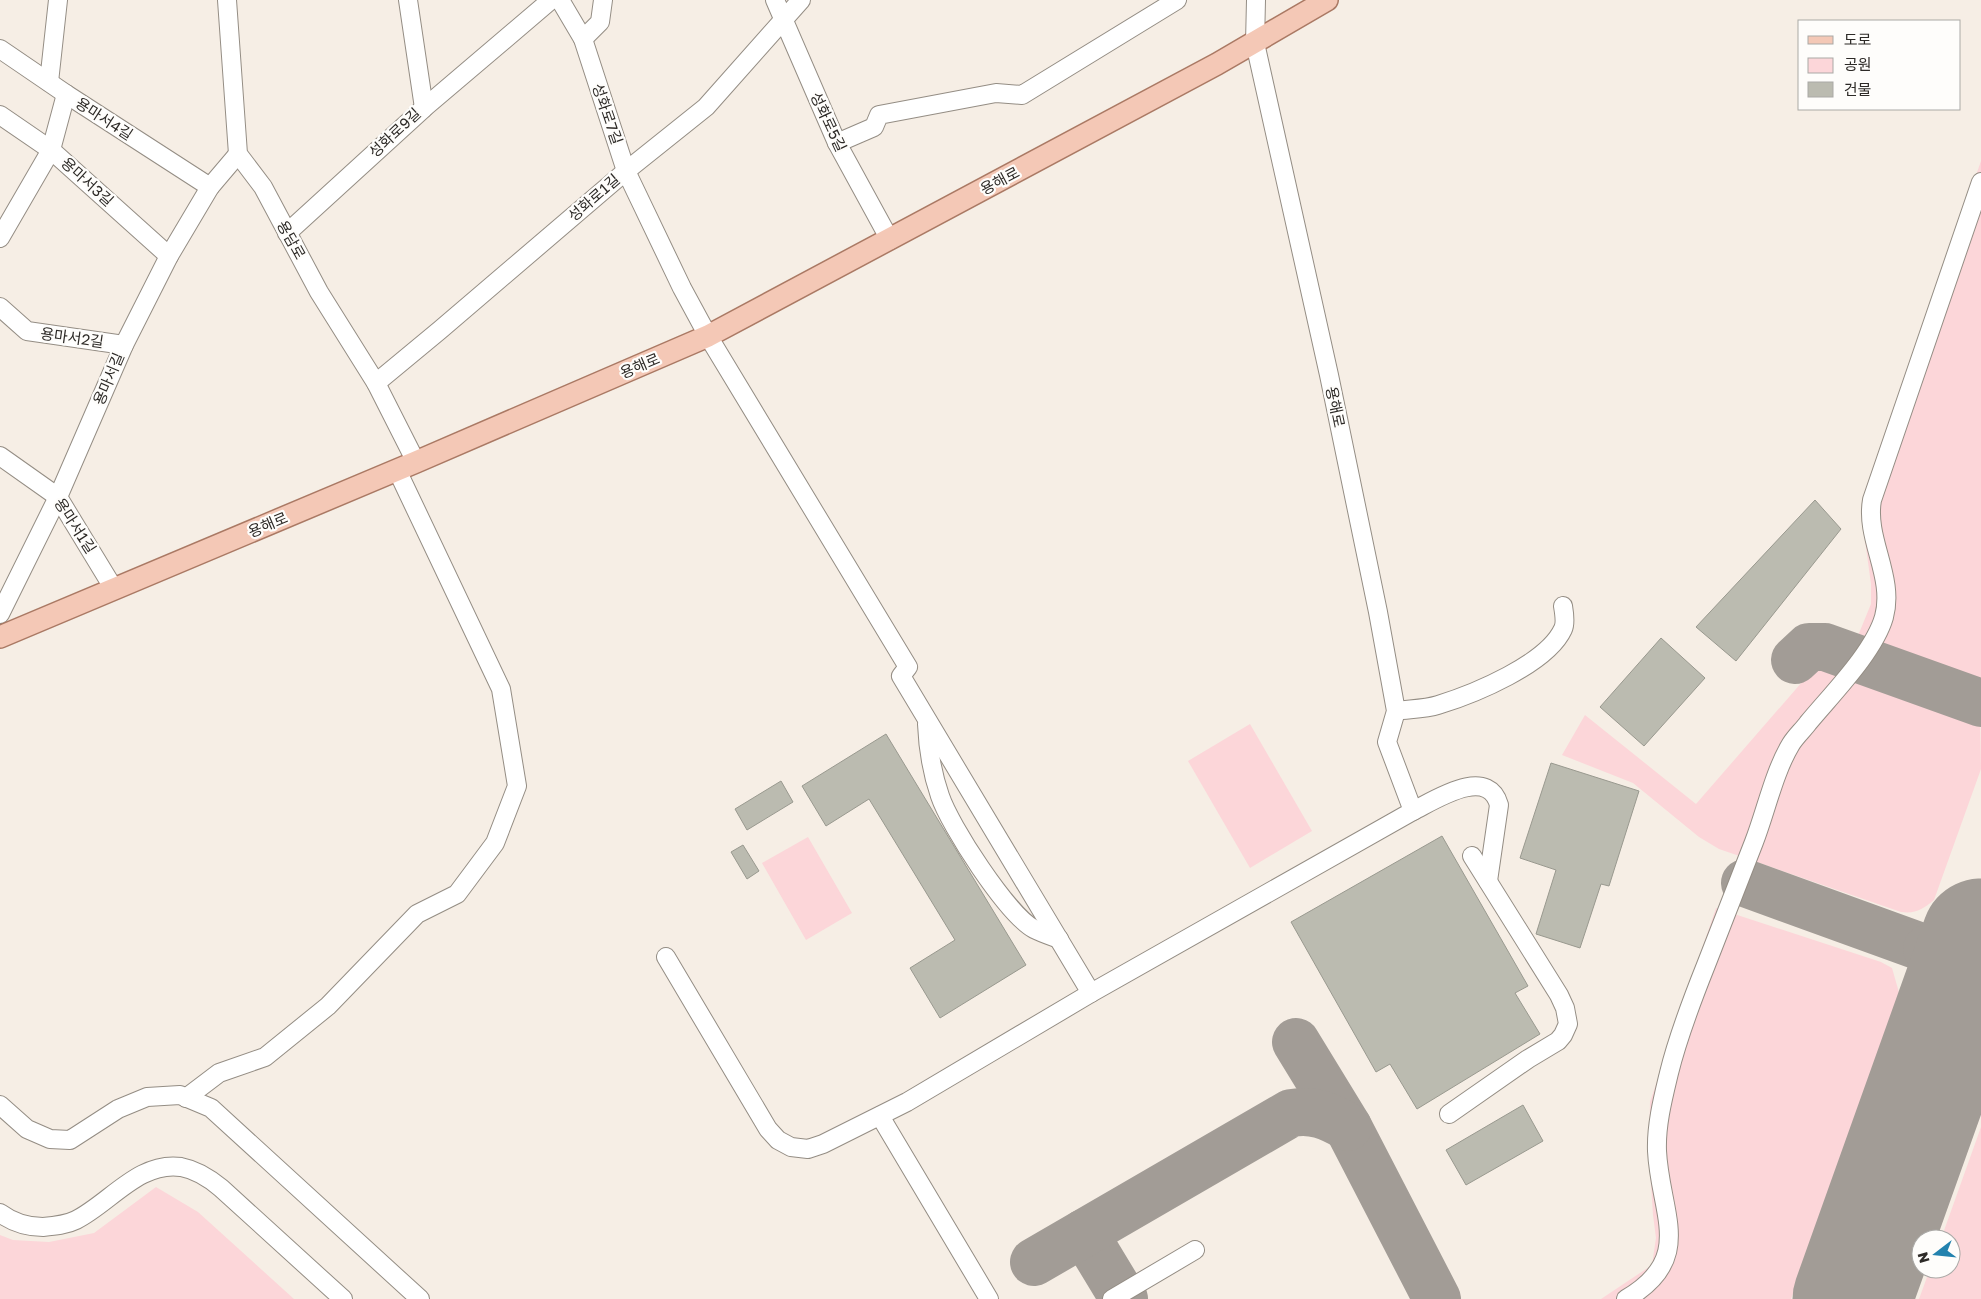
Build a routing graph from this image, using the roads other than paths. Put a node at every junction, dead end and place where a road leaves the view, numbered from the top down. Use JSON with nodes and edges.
{"nodes":[{"id":1,"x":58,"y":0,"type":"edge"},
{"id":2,"x":227,"y":0,"type":"edge"},
{"id":3,"x":408,"y":0,"type":"edge"},
{"id":4,"x":551,"y":0,"type":"edge"},
{"id":5,"x":560,"y":0,"type":"edge"},
{"id":6,"x":603,"y":0,"type":"edge"},
{"id":7,"x":775,"y":0,"type":"edge"},
{"id":8,"x":801,"y":0,"type":"edge"},
{"id":9,"x":1177,"y":0,"type":"edge"},
{"id":10,"x":1256,"y":0,"type":"edge"},
{"id":11,"x":1326,"y":0,"type":"edge"},
{"id":12,"x":783,"y":21,"type":"junction"},
{"id":13,"x":583,"y":39,"type":"junction"},
{"id":14,"x":1255,"y":43,"type":"junction"},
{"id":15,"x":0,"y":49,"type":"edge"},
{"id":16,"x":49,"y":82,"type":"junction"},
{"id":17,"x":66,"y":94,"type":"junction"},
{"id":18,"x":424,"y":108,"type":"junction"},
{"id":19,"x":0,"y":115,"type":"edge"},
{"id":20,"x":837,"y":143,"type":"junction"},
{"id":21,"x":51,"y":150,"type":"junction"},
{"id":22,"x":238,"y":154,"type":"junction"},
{"id":23,"x":626,"y":171,"type":"junction"},
{"id":24,"x":1981,"y":182,"type":"edge"},
{"id":25,"x":210,"y":187,"type":"junction"},
{"id":26,"x":287,"y":233,"type":"junction"},
{"id":27,"x":0,"y":238,"type":"edge"},
{"id":28,"x":890,"y":240,"type":"junction"},
{"id":29,"x":169,"y":256,"type":"junction"},
{"id":30,"x":0,"y":307,"type":"edge"},
{"id":31,"x":708,"y":336,"type":"junction"},
{"id":32,"x":124,"y":345,"type":"junction"},
{"id":33,"x":376,"y":384,"type":"junction"},
{"id":34,"x":0,"y":456,"type":"edge"},
{"id":35,"x":407,"y":466,"type":"junction"},
{"id":36,"x":58,"y":497,"type":"junction"},
{"id":37,"x":114,"y":589,"type":"junction"},
{"id":38,"x":1563,"y":606,"type":"dead end"},
{"id":39,"x":0,"y":614,"type":"edge"},
{"id":40,"x":0,"y":637,"type":"edge"},
{"id":41,"x":1396,"y":711,"type":"junction"},
{"id":42,"x":927,"y":719,"type":"junction"},
{"id":43,"x":1413,"y":810,"type":"junction"},
{"id":44,"x":1472,"y":856,"type":"dead end"},
{"id":45,"x":1488,"y":880,"type":"junction"},
{"id":46,"x":1059,"y":939,"type":"junction"},
{"id":47,"x":666,"y":956,"type":"dead end"},
{"id":48,"x":1091,"y":993,"type":"junction"},
{"id":49,"x":186,"y":1098,"type":"junction"},
{"id":50,"x":0,"y":1105,"type":"edge"},
{"id":51,"x":1449,"y":1114,"type":"dead end"},
{"id":52,"x":880,"y":1116,"type":"junction"},
{"id":53,"x":0,"y":1212,"type":"edge"},
{"id":54,"x":1195,"y":1250,"type":"dead end"},
{"id":55,"x":343,"y":1299,"type":"edge"},
{"id":56,"x":420,"y":1299,"type":"edge"},
{"id":57,"x":989,"y":1299,"type":"edge"},
{"id":58,"x":1112,"y":1299,"type":"edge"},
{"id":59,"x":1626,"y":1299,"type":"edge"}],
"edges":[{"from":1,"to":16,"type":"street"},
{"from":2,"to":22,"type":"street"},
{"from":3,"to":18,"type":"street","name":"성화로9길"},
{"from":4,"to":18,"type":"street"},
{"from":5,"to":13,"type":"street","name":"성화로7길"},
{"from":6,"to":13,"type":"street"},
{"from":7,"to":12,"type":"street","name":"성화로5길"},
{"from":8,"to":12,"type":"street","name":"성화로1길"},
{"from":9,"to":20,"type":"street"},
{"from":10,"to":14,"type":"street"},
{"from":11,"to":14,"type":"main road","name":"용해로"},
{"from":12,"to":20,"type":"street","name":"성화로5길"},
{"from":12,"to":23,"type":"street","name":"성화로1길"},
{"from":13,"to":23,"type":"street","name":"성화로7길"},
{"from":14,"to":28,"type":"main road","name":"용해로"},
{"from":14,"to":41,"type":"street","name":"용해로"},
{"from":15,"to":16,"type":"street","name":"용마서4길"},
{"from":16,"to":17,"type":"street","name":"용마서4길"},
{"from":17,"to":21,"type":"street"},
{"from":17,"to":25,"type":"street","name":"용마서4길"},
{"from":18,"to":26,"type":"street","name":"성화로9길"},
{"from":19,"to":21,"type":"street","name":"용마서3길"},
{"from":20,"to":28,"type":"street","name":"성화로5길"},
{"from":21,"to":27,"type":"street"},
{"from":21,"to":29,"type":"street","name":"용마서3길"},
{"from":22,"to":25,"type":"street","name":"용마서길"},
{"from":22,"to":26,"type":"street","name":"용담로"},
{"from":23,"to":31,"type":"street","name":"성화로7길"},
{"from":23,"to":33,"type":"street","name":"성화로1길"},
{"from":24,"to":59,"type":"street"},
{"from":25,"to":29,"type":"street","name":"용마서길"},
{"from":26,"to":33,"type":"street","name":"용담로"},
{"from":28,"to":31,"type":"main road","name":"용해로"},
{"from":29,"to":32,"type":"street","name":"용마서길"},
{"from":30,"to":32,"type":"street","name":"용마서2길"},
{"from":31,"to":35,"type":"main road","name":"용해로"},
{"from":31,"to":42,"type":"street","name":"성화로7길"},
{"from":32,"to":36,"type":"street","name":"용마서길"},
{"from":33,"to":35,"type":"street","name":"용담로"},
{"from":34,"to":36,"type":"street","name":"용마서1길"},
{"from":35,"to":37,"type":"main road","name":"용해로"},
{"from":35,"to":49,"type":"street","name":"용담로"},
{"from":36,"to":37,"type":"street","name":"용마서1길"},
{"from":36,"to":39,"type":"street","name":"용마서길"},
{"from":37,"to":40,"type":"main road","name":"용해로"},
{"from":38,"to":41,"type":"street"},
{"from":41,"to":43,"type":"street","name":"용해로"},
{"from":42,"to":46,"type":"street"},
{"from":42,"to":46,"type":"street"},
{"from":43,"to":45,"type":"street"},
{"from":43,"to":48,"type":"street"},
{"from":44,"to":45,"type":"street"},
{"from":45,"to":51,"type":"street"},
{"from":46,"to":48,"type":"street"},
{"from":47,"to":52,"type":"street"},
{"from":48,"to":52,"type":"street"},
{"from":49,"to":50,"type":"street"},
{"from":49,"to":56,"type":"street"},
{"from":52,"to":57,"type":"street"},
{"from":53,"to":55,"type":"street"},
{"from":54,"to":58,"type":"street"}]}
